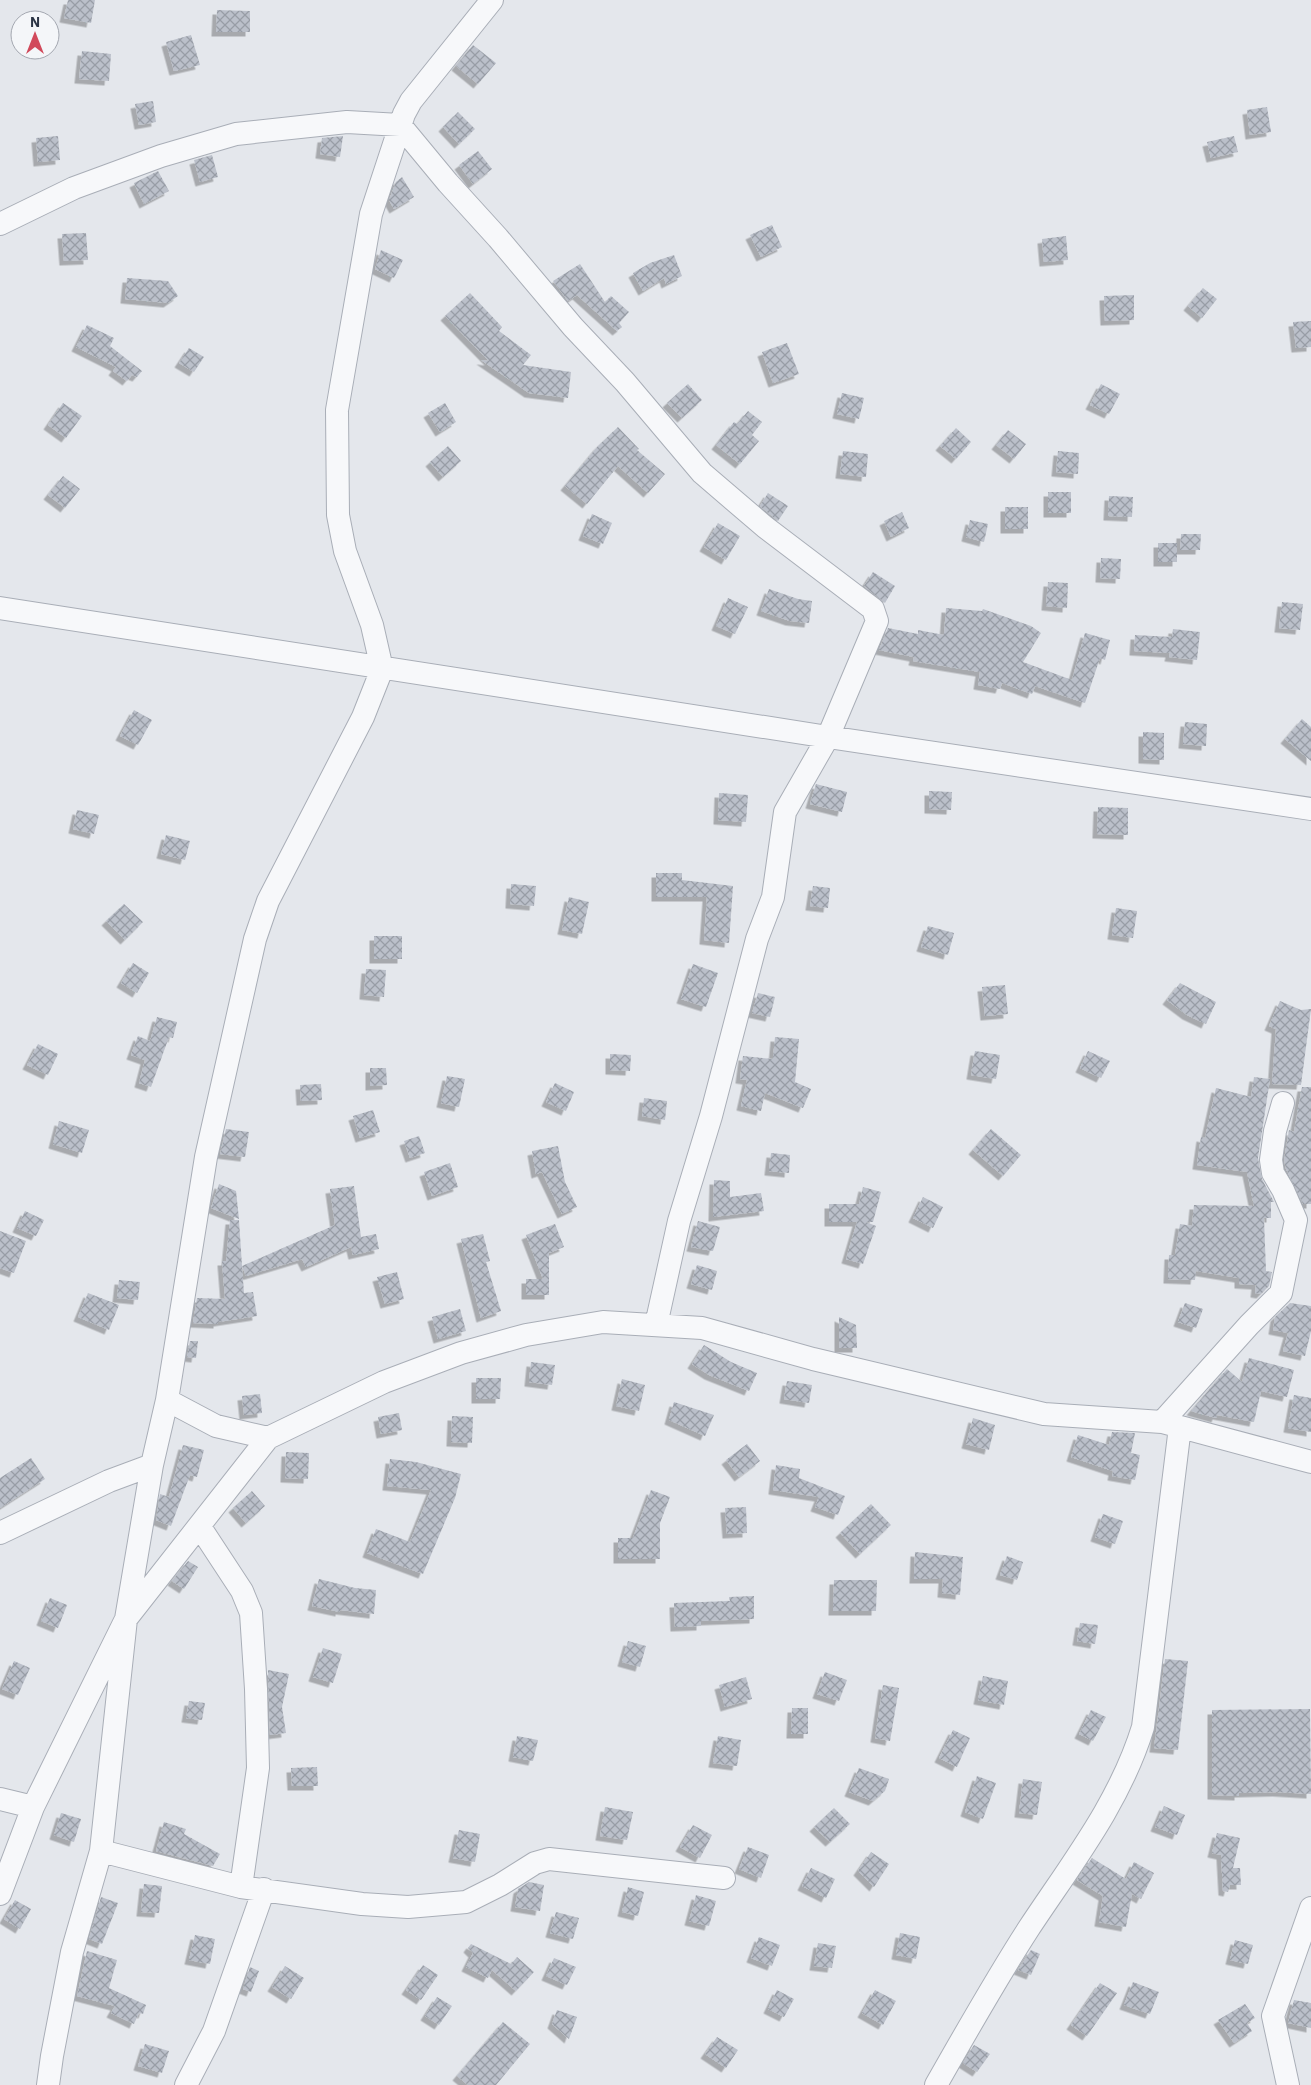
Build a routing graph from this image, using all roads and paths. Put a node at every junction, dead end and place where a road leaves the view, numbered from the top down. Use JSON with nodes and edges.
{"nodes":[{"id":1,"x":492,"y":0,"type":"edge"},
{"id":2,"x":400,"y":125,"type":"junction"},
{"id":3,"x":0,"y":224,"type":"edge"},
{"id":4,"x":0,"y":608,"type":"edge"},
{"id":5,"x":382,"y":669,"type":"junction"},
{"id":6,"x":828,"y":738,"type":"junction"},
{"id":7,"x":1311,"y":809,"type":"edge"},
{"id":8,"x":1284,"y":1103,"type":"dead end"},
{"id":9,"x":656,"y":1325,"type":"junction"},
{"id":10,"x":167,"y":1400,"type":"junction"},
{"id":11,"x":1171,"y":1425,"type":"junction"},
{"id":12,"x":268,"y":1438,"type":"junction"},
{"id":13,"x":1311,"y":1462,"type":"edge"},
{"id":14,"x":152,"y":1465,"type":"junction"},
{"id":15,"x":200,"y":1527,"type":"junction"},
{"id":16,"x":0,"y":1533,"type":"edge"},
{"id":17,"x":126,"y":1619,"type":"junction"},
{"id":18,"x":0,"y":1799,"type":"edge"},
{"id":19,"x":33,"y":1807,"type":"junction"},
{"id":20,"x":101,"y":1851,"type":"junction"},
{"id":21,"x":724,"y":1878,"type":"dead end"},
{"id":22,"x":241,"y":1887,"type":"junction"},
{"id":23,"x":264,"y":1890,"type":"junction"},
{"id":24,"x":0,"y":1894,"type":"edge"},
{"id":25,"x":1311,"y":1908,"type":"edge"},
{"id":26,"x":48,"y":2085,"type":"edge"},
{"id":27,"x":186,"y":2085,"type":"edge"},
{"id":28,"x":936,"y":2085,"type":"edge"},
{"id":29,"x":1288,"y":2085,"type":"edge"}],
"edges":[{"from":1,"to":2,"type":"street"},
{"from":2,"to":3,"type":"street"},
{"from":2,"to":5,"type":"street"},
{"from":2,"to":6,"type":"street"},
{"from":4,"to":5,"type":"street"},
{"from":5,"to":6,"type":"street"},
{"from":5,"to":10,"type":"street"},
{"from":6,"to":7,"type":"street"},
{"from":6,"to":9,"type":"street"},
{"from":8,"to":11,"type":"street"},
{"from":9,"to":11,"type":"street"},
{"from":9,"to":12,"type":"street"},
{"from":10,"to":12,"type":"street"},
{"from":10,"to":14,"type":"street"},
{"from":11,"to":13,"type":"street"},
{"from":11,"to":28,"type":"street"},
{"from":12,"to":15,"type":"street"},
{"from":14,"to":16,"type":"street"},
{"from":14,"to":17,"type":"street"},
{"from":15,"to":17,"type":"street"},
{"from":15,"to":22,"type":"street"},
{"from":17,"to":19,"type":"street"},
{"from":17,"to":20,"type":"street"},
{"from":18,"to":19,"type":"street"},
{"from":19,"to":24,"type":"street"},
{"from":20,"to":22,"type":"street"},
{"from":20,"to":26,"type":"street"},
{"from":21,"to":23,"type":"street"},
{"from":22,"to":23,"type":"street"},
{"from":23,"to":27,"type":"street"},
{"from":25,"to":29,"type":"street"}]}
